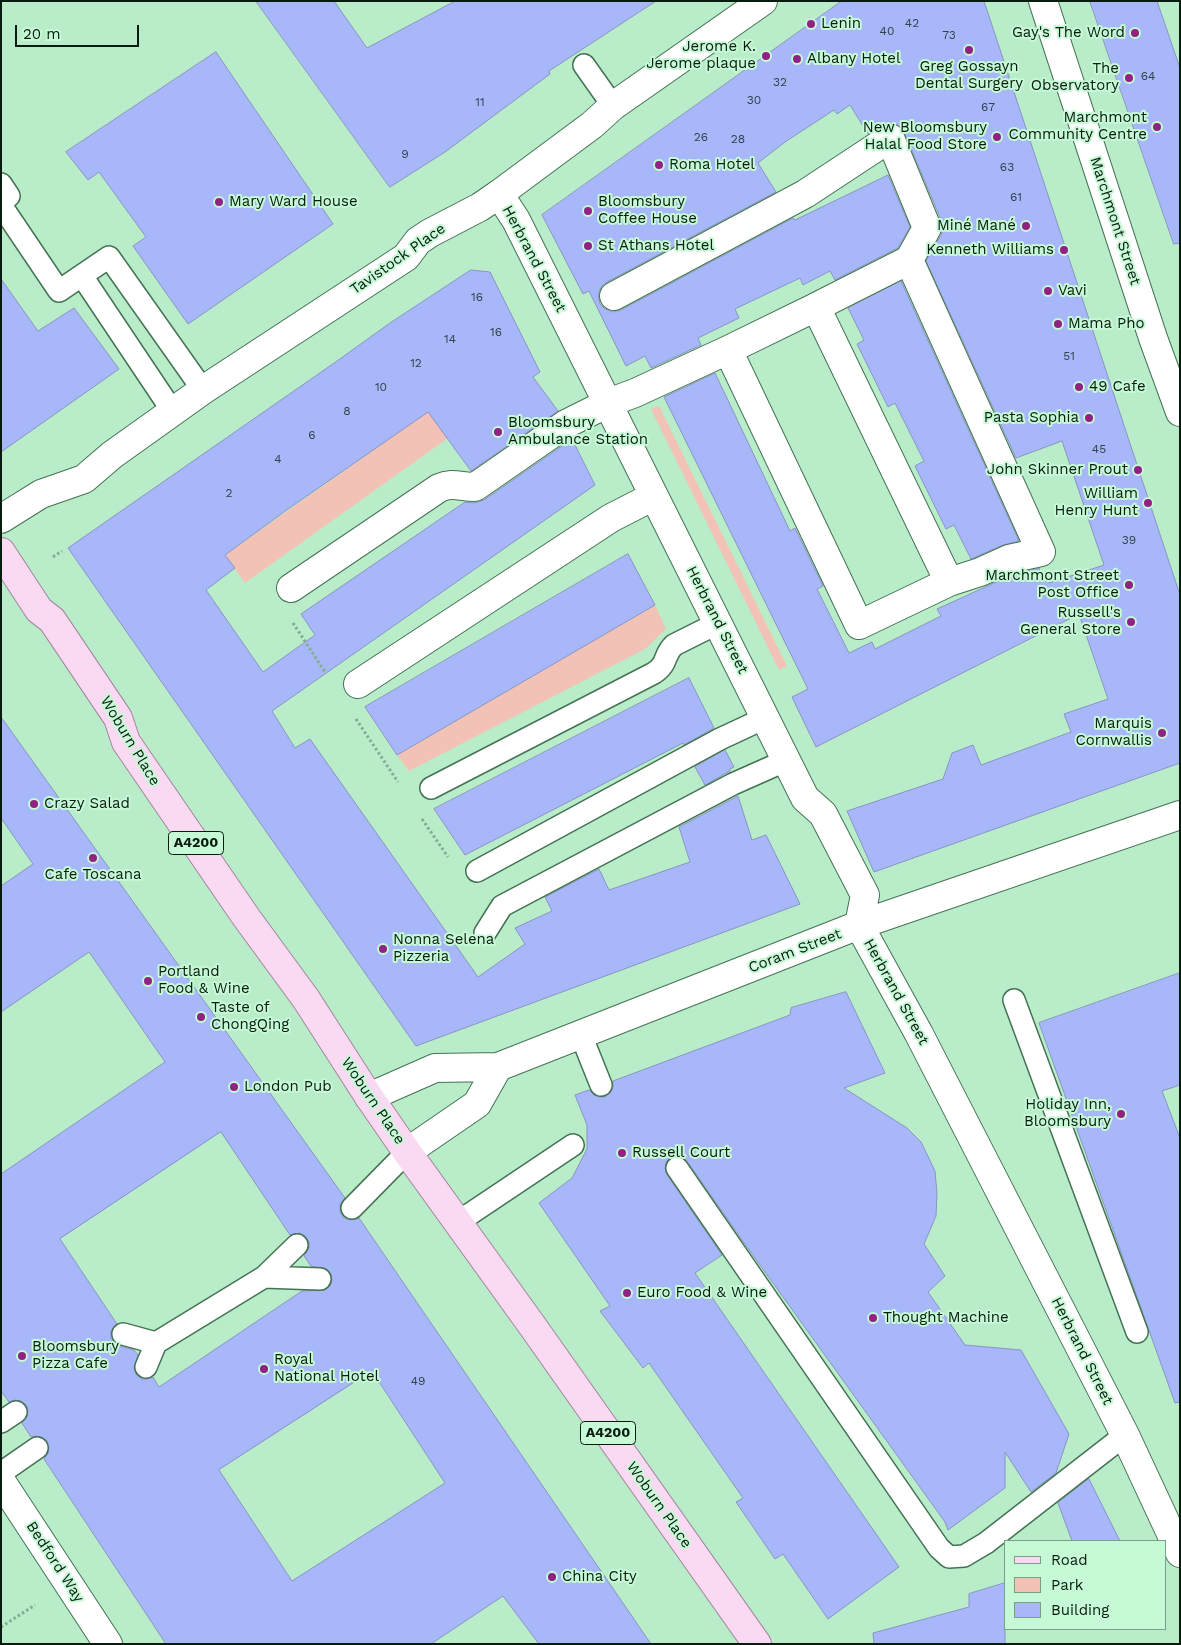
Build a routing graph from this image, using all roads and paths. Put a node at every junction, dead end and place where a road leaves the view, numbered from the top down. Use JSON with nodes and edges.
{"nodes":[{"id":1,"x":763,"y":1,"type":"edge"},
{"id":2,"x":1043,"y":1,"type":"edge"},
{"id":3,"x":584,"y":65,"type":"dead end"},
{"id":4,"x":612,"y":106,"type":"junction"},
{"id":5,"x":1,"y":184,"type":"edge"},
{"id":6,"x":499,"y":194,"type":"junction"},
{"id":7,"x":1,"y":203,"type":"edge"},
{"id":8,"x":909,"y":260,"type":"junction"},
{"id":9,"x":82,"y":276,"type":"junction"},
{"id":10,"x":614,"y":296,"type":"dead end"},
{"id":11,"x":816,"y":307,"type":"junction"},
{"id":12,"x":728,"y":350,"type":"junction"},
{"id":13,"x":203,"y":390,"type":"junction"},
{"id":14,"x":608,"y":403,"type":"junction"},
{"id":15,"x":173,"y":412,"type":"junction"},
{"id":16,"x":1180,"y":412,"type":"edge"},
{"id":17,"x":654,"y":496,"type":"junction"},
{"id":18,"x":1,"y":519,"type":"edge"},
{"id":19,"x":62,"y":551,"type":"dead end"},
{"id":20,"x":1,"y":552,"type":"edge"},
{"id":21,"x":53,"y":557,"type":"dead end"},
{"id":22,"x":949,"y":582,"type":"junction"},
{"id":23,"x":291,"y":588,"type":"joint"},
{"id":24,"x":718,"y":623,"type":"junction"},
{"id":25,"x":330,"y":679,"type":"dead end"},
{"id":26,"x":358,"y":684,"type":"dead end"},
{"id":27,"x":352,"y":712,"type":"dead end"},
{"id":28,"x":765,"y":718,"type":"junction"},
{"id":29,"x":786,"y":760,"type":"junction"},
{"id":30,"x":398,"y":782,"type":"dead end"},
{"id":31,"x":431,"y":788,"type":"dead end"},
{"id":32,"x":419,"y":814,"type":"dead end"},
{"id":33,"x":1180,"y":814,"type":"edge"},
{"id":34,"x":477,"y":871,"type":"joint"},
{"id":35,"x":859,"y":925,"type":"junction"},
{"id":36,"x":485,"y":933,"type":"dead end"},
{"id":37,"x":1014,"y":1000,"type":"dead end"},
{"id":38,"x":581,"y":1035,"type":"junction"},
{"id":39,"x":498,"y":1067,"type":"junction"},
{"id":40,"x":602,"y":1085,"type":"dead end"},
{"id":41,"x":369,"y":1097,"type":"junction"},
{"id":42,"x":573,"y":1145,"type":"dead end"},
{"id":43,"x":407,"y":1152,"type":"junction"},
{"id":44,"x":677,"y":1168,"type":"dead end"},
{"id":45,"x":352,"y":1208,"type":"dead end"},
{"id":46,"x":458,"y":1222,"type":"junction"},
{"id":47,"x":297,"y":1245,"type":"dead end"},
{"id":48,"x":264,"y":1277,"type":"junction"},
{"id":49,"x":320,"y":1279,"type":"dead end"},
{"id":50,"x":1137,"y":1332,"type":"dead end"},
{"id":51,"x":124,"y":1334,"type":"dead end"},
{"id":52,"x":156,"y":1343,"type":"junction"},
{"id":53,"x":146,"y":1367,"type":"dead end"},
{"id":54,"x":1125,"y":1435,"type":"junction"},
{"id":55,"x":37,"y":1448,"type":"dead end"},
{"id":56,"x":1,"y":1473,"type":"edge"},
{"id":57,"x":1,"y":1481,"type":"edge"},
{"id":58,"x":1180,"y":1553,"type":"edge"},
{"id":59,"x":35,"y":1605,"type":"dead end"},
{"id":60,"x":1,"y":1628,"type":"edge"},
{"id":61,"x":108,"y":1644,"type":"edge"},
{"id":62,"x":757,"y":1644,"type":"edge"}],
"edges":[{"from":1,"to":4,"type":"street","name":"Tavistock Place"},
{"from":2,"to":16,"type":"street","name":"Marchmont Street"},
{"from":3,"to":4,"type":"lane"},
{"from":4,"to":6,"type":"street","name":"Tavistock Place"},
{"from":5,"to":7,"type":"lane"},
{"from":6,"to":13,"type":"street","name":"Tavistock Place"},
{"from":6,"to":14,"type":"street","name":"Herbrand Street"},
{"from":7,"to":9,"type":"lane"},
{"from":8,"to":10,"type":"street"},
{"from":8,"to":11,"type":"street"},
{"from":8,"to":22,"type":"street"},
{"from":9,"to":13,"type":"lane"},
{"from":9,"to":15,"type":"lane"},
{"from":11,"to":12,"type":"street"},
{"from":11,"to":22,"type":"street"},
{"from":12,"to":14,"type":"street"},
{"from":12,"to":22,"type":"street"},
{"from":13,"to":15,"type":"street","name":"Tavistock Place"},
{"from":14,"to":17,"type":"street","name":"Herbrand Street"},
{"from":14,"to":23,"type":"street"},
{"from":15,"to":18,"type":"street","name":"Tavistock Place"},
{"from":17,"to":24,"type":"street","name":"Herbrand Street"},
{"from":17,"to":26,"type":"street"},
{"from":19,"to":21,"type":"path"},
{"from":20,"to":41,"type":"main road","name":"Woburn Place","number":"A4200"},
{"from":23,"to":25,"type":"path"},
{"from":24,"to":28,"type":"street","name":"Herbrand Street"},
{"from":24,"to":31,"type":"lane"},
{"from":27,"to":30,"type":"path"},
{"from":28,"to":29,"type":"street","name":"Herbrand Street"},
{"from":28,"to":34,"type":"lane"},
{"from":29,"to":35,"type":"street","name":"Herbrand Street"},
{"from":29,"to":36,"type":"lane"},
{"from":32,"to":34,"type":"path"},
{"from":33,"to":35,"type":"street","name":"Coram Street"},
{"from":35,"to":38,"type":"street","name":"Coram Street"},
{"from":35,"to":54,"type":"street","name":"Herbrand Street"},
{"from":37,"to":50,"type":"lane"},
{"from":38,"to":39,"type":"street","name":"Coram Street"},
{"from":38,"to":40,"type":"lane"},
{"from":39,"to":41,"type":"street","name":"Coram Street"},
{"from":39,"to":43,"type":"street"},
{"from":41,"to":43,"type":"main road","name":"Woburn Place","number":"A4200"},
{"from":42,"to":46,"type":"lane"},
{"from":43,"to":45,"type":"lane"},
{"from":43,"to":46,"type":"main road","name":"Woburn Place","number":"A4200"},
{"from":44,"to":54,"type":"lane"},
{"from":46,"to":62,"type":"main road","name":"Woburn Place","number":"A4200"},
{"from":47,"to":48,"type":"lane"},
{"from":48,"to":49,"type":"lane"},
{"from":48,"to":52,"type":"lane"},
{"from":51,"to":52,"type":"lane"},
{"from":52,"to":53,"type":"lane"},
{"from":54,"to":58,"type":"street","name":"Herbrand Street"},
{"from":55,"to":56,"type":"lane"},
{"from":57,"to":61,"type":"street","name":"Bedford Way"},
{"from":59,"to":60,"type":"path"}]}
